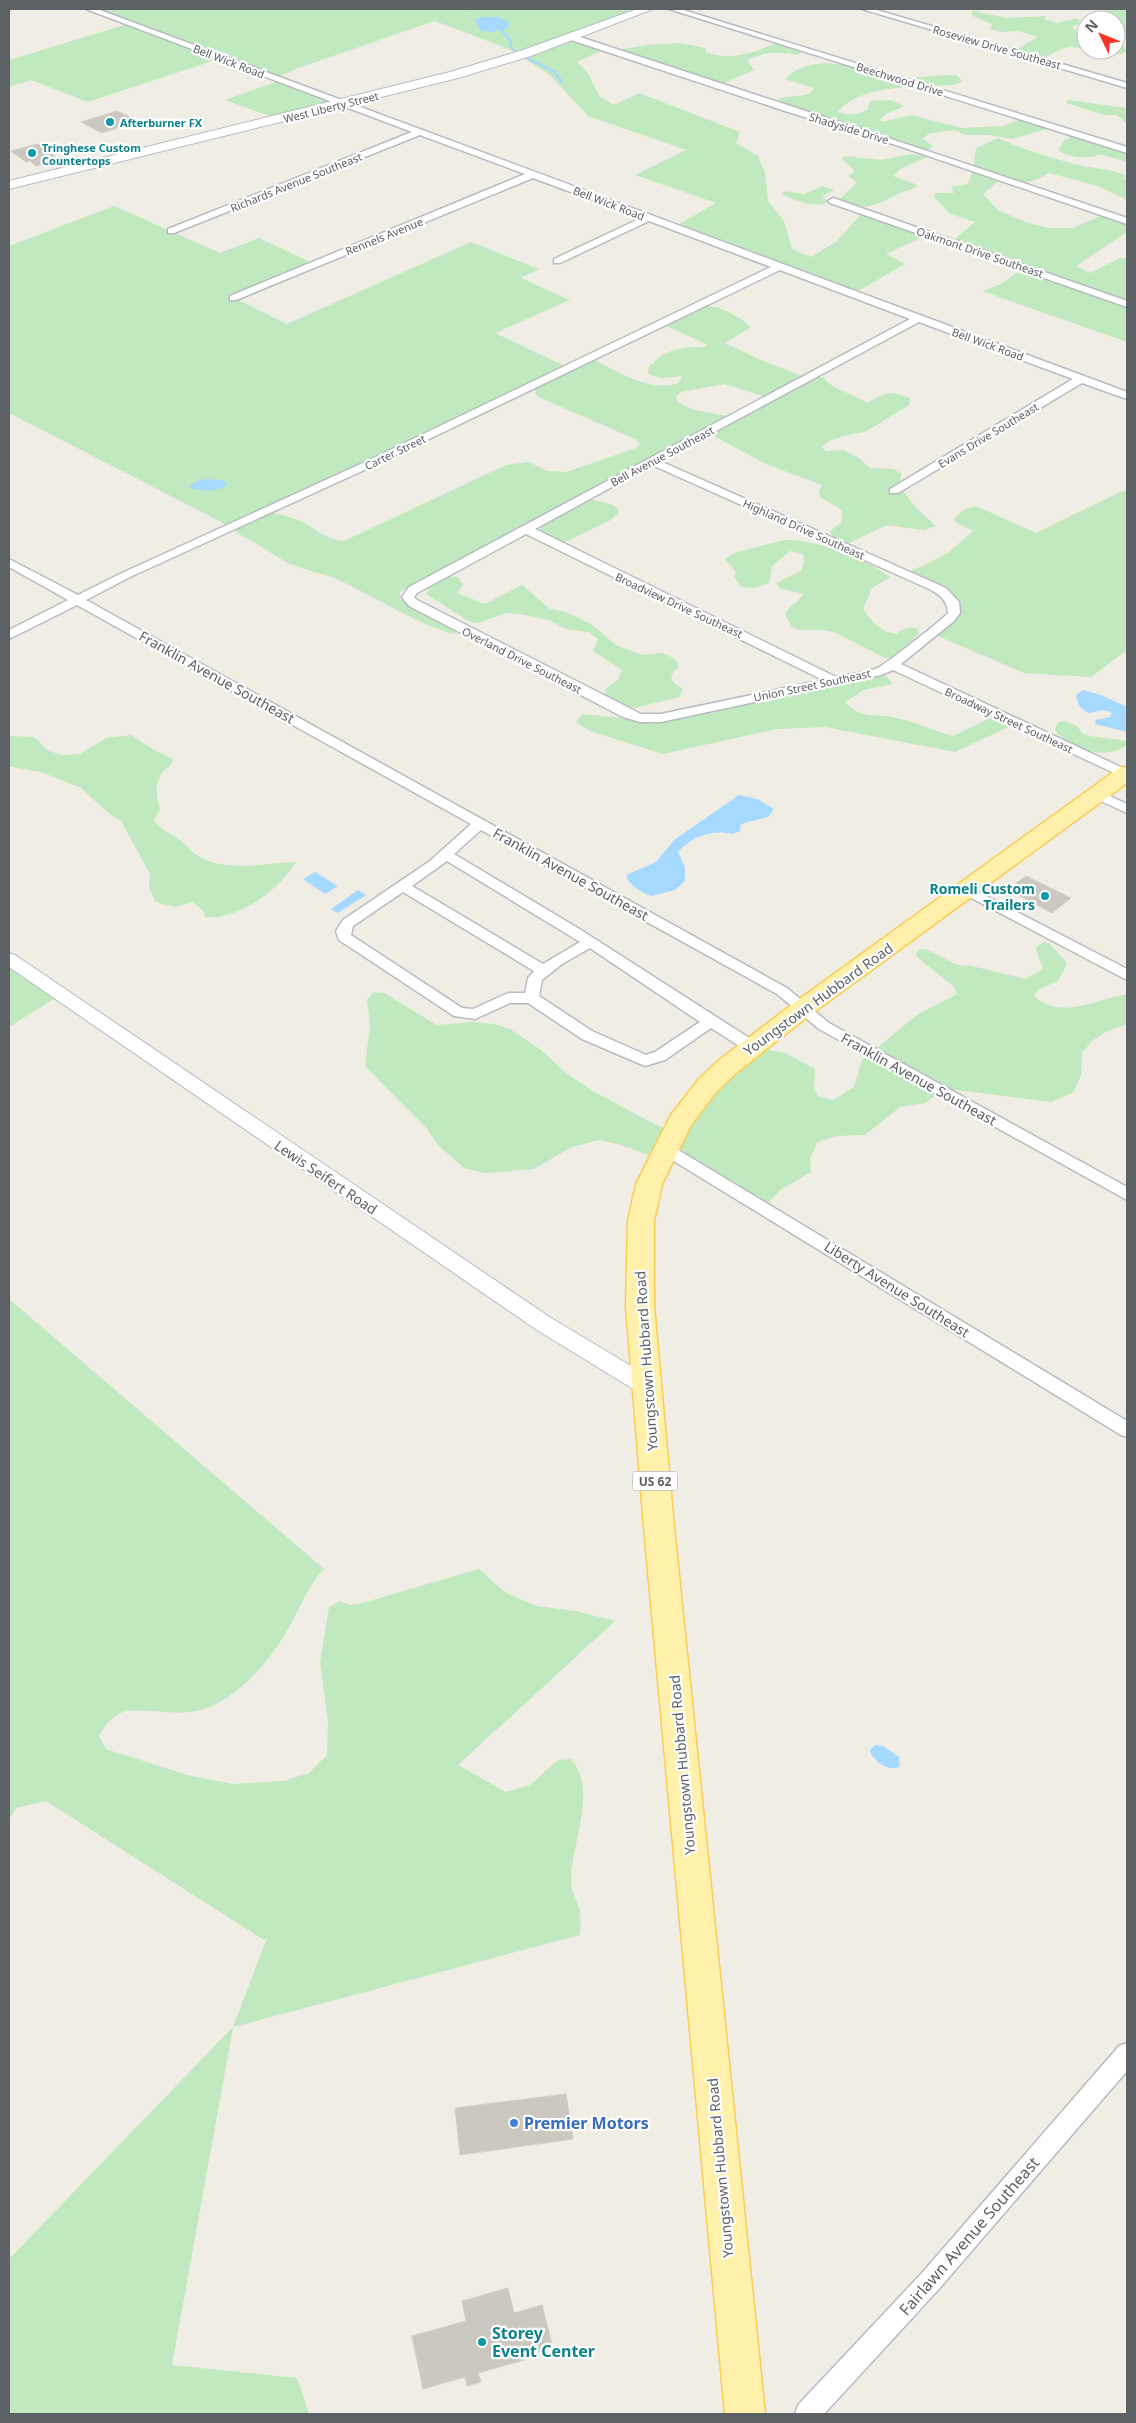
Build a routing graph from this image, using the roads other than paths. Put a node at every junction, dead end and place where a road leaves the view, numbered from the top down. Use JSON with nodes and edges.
{"nodes":[{"id":1,"x":90,"y":9,"type":"edge"},
{"id":2,"x":647,"y":9,"type":"edge"},
{"id":3,"x":673,"y":9,"type":"edge"},
{"id":4,"x":866,"y":9,"type":"edge"},
{"id":5,"x":571,"y":37,"type":"junction"},
{"id":6,"x":1127,"y":86,"type":"edge"},
{"id":7,"x":344,"y":104,"type":"junction"},
{"id":8,"x":420,"y":132,"type":"junction"},
{"id":9,"x":1127,"y":150,"type":"edge"},
{"id":10,"x":534,"y":174,"type":"junction"},
{"id":11,"x":9,"y":185,"type":"edge"},
{"id":12,"x":832,"y":201,"type":"dead end"},
{"id":13,"x":648,"y":218,"type":"junction"},
{"id":14,"x":1127,"y":221,"type":"edge"},
{"id":15,"x":171,"y":231,"type":"dead end"},
{"id":16,"x":557,"y":261,"type":"dead end"},
{"id":17,"x":780,"y":266,"type":"junction"},
{"id":18,"x":234,"y":298,"type":"dead end"},
{"id":19,"x":1127,"y":304,"type":"edge"},
{"id":20,"x":919,"y":318,"type":"junction"},
{"id":21,"x":1081,"y":379,"type":"junction"},
{"id":22,"x":1127,"y":396,"type":"edge"},
{"id":23,"x":651,"y":461,"type":"junction"},
{"id":24,"x":894,"y":491,"type":"dead end"},
{"id":25,"x":525,"y":529,"type":"junction"},
{"id":26,"x":9,"y":562,"type":"edge"},
{"id":27,"x":408,"y":597,"type":"joint"},
{"id":28,"x":77,"y":600,"type":"junction"},
{"id":29,"x":953,"y":602,"type":"joint"},
{"id":30,"x":9,"y":635,"type":"edge"},
{"id":31,"x":893,"y":665,"type":"junction"},
{"id":32,"x":833,"y":680,"type":"junction"},
{"id":33,"x":640,"y":718,"type":"joint"},
{"id":34,"x":1126,"y":774,"type":"edge"},
{"id":35,"x":1099,"y":795,"type":"junction"},
{"id":36,"x":1127,"y":809,"type":"edge"},
{"id":37,"x":480,"y":823,"type":"junction"},
{"id":38,"x":447,"y":855,"type":"junction"},
{"id":39,"x":403,"y":886,"type":"junction"},
{"id":40,"x":967,"y":890,"type":"junction"},
{"id":41,"x":590,"y":942,"type":"junction"},
{"id":42,"x":9,"y":959,"type":"edge"},
{"id":43,"x":544,"y":971,"type":"junction"},
{"id":44,"x":1127,"y":975,"type":"edge"},
{"id":45,"x":531,"y":998,"type":"junction"},
{"id":46,"x":802,"y":1009,"type":"junction"},
{"id":47,"x":710,"y":1022,"type":"junction"},
{"id":48,"x":752,"y":1047,"type":"junction"},
{"id":49,"x":665,"y":1148,"type":"junction"},
{"id":50,"x":1127,"y":1194,"type":"edge"},
{"id":51,"x":648,"y":1387,"type":"junction"},
{"id":52,"x":1127,"y":1430,"type":"edge"},
{"id":53,"x":1127,"y":2054,"type":"edge"},
{"id":54,"x":745,"y":2414,"type":"edge"},
{"id":55,"x":807,"y":2414,"type":"edge"}],
"edges":[{"from":1,"to":7,"type":"street","name":"Bell Wick Road"},
{"from":2,"to":5,"type":"main road","name":"West Liberty Street"},
{"from":3,"to":9,"type":"street","name":"Beechwood Drive"},
{"from":4,"to":6,"type":"street","name":"Roseview Drive Southeast"},
{"from":5,"to":7,"type":"main road","name":"West Liberty Street"},
{"from":5,"to":14,"type":"street","name":"Shadyside Drive"},
{"from":7,"to":8,"type":"street","name":"Bell Wick Road"},
{"from":7,"to":11,"type":"main road","name":"West Liberty Street"},
{"from":8,"to":10,"type":"street","name":"Bell Wick Road"},
{"from":8,"to":15,"type":"street","name":"Richards Avenue Southeast"},
{"from":10,"to":13,"type":"street","name":"Bell Wick Road"},
{"from":10,"to":18,"type":"street","name":"Rennels Avenue"},
{"from":12,"to":19,"type":"street","name":"Oakmont Drive Southeast"},
{"from":13,"to":16,"type":"street"},
{"from":13,"to":17,"type":"street","name":"Bell Wick Road"},
{"from":17,"to":20,"type":"street","name":"Bell Wick Road"},
{"from":17,"to":28,"type":"street","name":"Carter Street"},
{"from":20,"to":21,"type":"street","name":"Bell Wick Road"},
{"from":20,"to":23,"type":"street","name":"Bell Avenue Southeast"},
{"from":21,"to":22,"type":"street","name":"Bell Wick Road"},
{"from":21,"to":24,"type":"street","name":"Evans Drive Southeast"},
{"from":23,"to":25,"type":"street","name":"Bell Avenue Southeast"},
{"from":23,"to":29,"type":"street","name":"Highland Drive Southeast"},
{"from":25,"to":27,"type":"street","name":"Bell Avenue Southeast"},
{"from":25,"to":32,"type":"street","name":"Broadview Drive Southeast"},
{"from":26,"to":28,"type":"street","name":"Franklin Avenue Southeast"},
{"from":27,"to":33,"type":"street","name":"Overland Drive Southeast"},
{"from":28,"to":30,"type":"street","name":"Carter Street"},
{"from":28,"to":37,"type":"street","name":"Franklin Avenue Southeast"},
{"from":29,"to":31,"type":"street","name":"Union Street Southeast"},
{"from":31,"to":32,"type":"street","name":"Union Street Southeast"},
{"from":31,"to":34,"type":"street","name":"Broadway Street Southeast"},
{"from":32,"to":33,"type":"street","name":"Union Street Southeast"},
{"from":34,"to":35,"type":"main road","name":"Youngstown Hubbard Road","number":"US 62"},
{"from":35,"to":36,"type":"street"},
{"from":35,"to":40,"type":"main road","name":"Youngstown Hubbard Road","number":"US 62"},
{"from":37,"to":38,"type":"street"},
{"from":37,"to":46,"type":"street","name":"Franklin Avenue Southeast"},
{"from":38,"to":39,"type":"street"},
{"from":38,"to":41,"type":"street"},
{"from":39,"to":43,"type":"street"},
{"from":39,"to":45,"type":"street"},
{"from":40,"to":44,"type":"street"},
{"from":40,"to":46,"type":"main road","name":"Youngstown Hubbard Road","number":"US 62"},
{"from":41,"to":43,"type":"street"},
{"from":41,"to":47,"type":"street"},
{"from":42,"to":51,"type":"street","name":"Lewis Seifert Road"},
{"from":43,"to":45,"type":"street"},
{"from":45,"to":47,"type":"street"},
{"from":46,"to":48,"type":"main road","name":"Youngstown Hubbard Road","number":"US 62"},
{"from":46,"to":50,"type":"street","name":"Franklin Avenue Southeast"},
{"from":47,"to":48,"type":"street"},
{"from":48,"to":49,"type":"main road","name":"Youngstown Hubbard Road","number":"US 62"},
{"from":49,"to":51,"type":"main road","name":"Youngstown Hubbard Road","number":"US 62"},
{"from":49,"to":52,"type":"street","name":"Liberty Avenue Southeast"},
{"from":51,"to":54,"type":"main road","name":"Youngstown Hubbard Road","number":"US 62"},
{"from":53,"to":55,"type":"street","name":"Fairlawn Avenue Southeast"}]}
